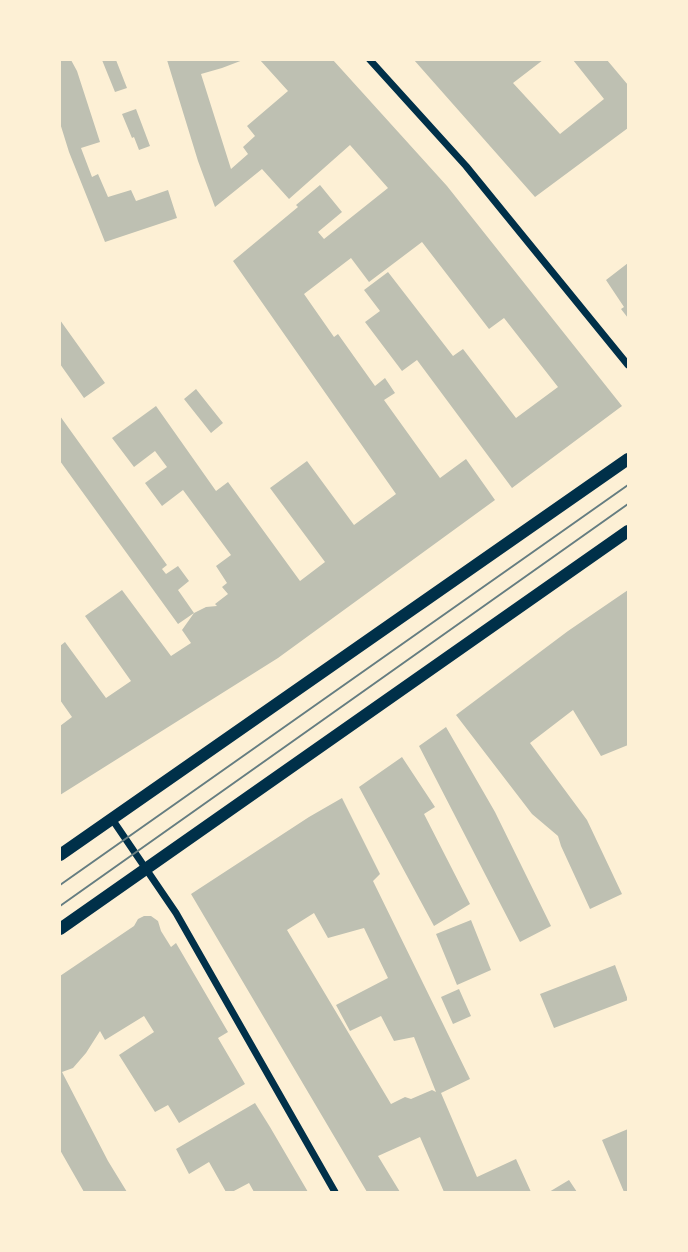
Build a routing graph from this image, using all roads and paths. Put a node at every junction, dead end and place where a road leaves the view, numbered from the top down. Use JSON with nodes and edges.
{"nodes":[{"id":1,"x":370,"y":60,"type":"edge"},
{"id":2,"x":628,"y":365,"type":"edge"},
{"id":3,"x":628,"y":459,"type":"edge"},
{"id":4,"x":628,"y":531,"type":"edge"},
{"id":5,"x":112,"y":819,"type":"junction"},
{"id":6,"x":60,"y":855,"type":"edge"},
{"id":7,"x":146,"y":869,"type":"junction"},
{"id":8,"x":60,"y":929,"type":"edge"},
{"id":9,"x":335,"y":1192,"type":"edge"}],
"edges":[{"from":1,"to":2,"type":"street"},
{"from":3,"to":5,"type":"street"},
{"from":4,"to":7,"type":"street"},
{"from":5,"to":6,"type":"street"},
{"from":5,"to":7,"type":"street"},
{"from":7,"to":8,"type":"street"},
{"from":7,"to":9,"type":"street"}]}
